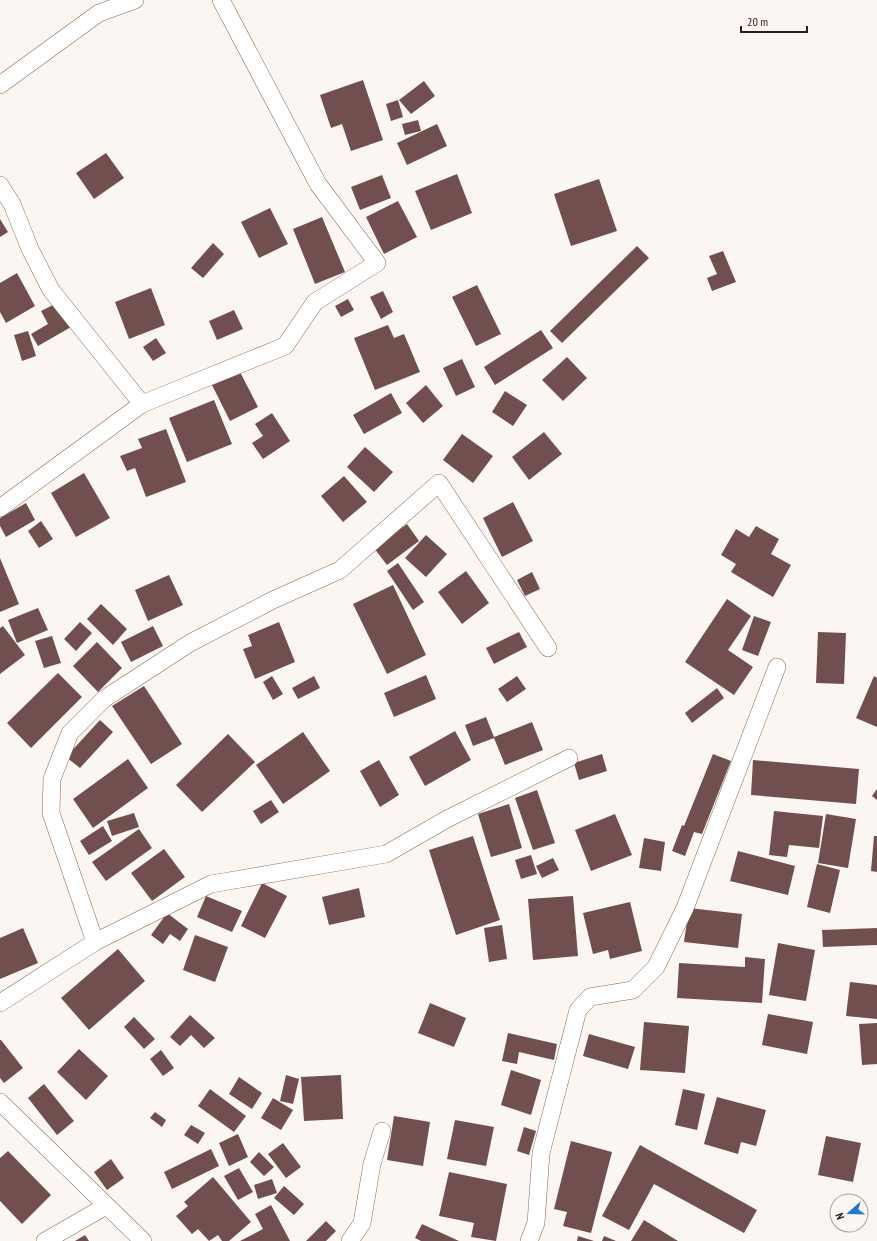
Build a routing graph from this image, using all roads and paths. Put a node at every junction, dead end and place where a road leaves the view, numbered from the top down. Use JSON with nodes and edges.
{"nodes":[{"id":1,"x":135,"y":0,"type":"edge"},
{"id":2,"x":221,"y":0,"type":"edge"},
{"id":3,"x":0,"y":85,"type":"edge"},
{"id":4,"x":0,"y":185,"type":"edge"},
{"id":5,"x":142,"y":404,"type":"junction"},
{"id":6,"x":0,"y":508,"type":"edge"},
{"id":7,"x":548,"y":648,"type":"dead end"},
{"id":8,"x":777,"y":667,"type":"dead end"},
{"id":9,"x":570,"y":758,"type":"dead end"},
{"id":10,"x":95,"y":942,"type":"junction"},
{"id":11,"x":0,"y":1003,"type":"edge"},
{"id":12,"x":0,"y":1102,"type":"edge"},
{"id":13,"x":382,"y":1131,"type":"dead end"},
{"id":14,"x":106,"y":1206,"type":"junction"},
{"id":15,"x":45,"y":1241,"type":"edge"},
{"id":16,"x":143,"y":1241,"type":"edge"},
{"id":17,"x":350,"y":1241,"type":"edge"},
{"id":18,"x":529,"y":1241,"type":"edge"}],
"edges":[{"from":1,"to":3,"type":"street"},
{"from":2,"to":5,"type":"street"},
{"from":4,"to":5,"type":"street"},
{"from":5,"to":6,"type":"street"},
{"from":7,"to":10,"type":"street"},
{"from":8,"to":18,"type":"street"},
{"from":9,"to":10,"type":"street"},
{"from":10,"to":11,"type":"street"},
{"from":12,"to":14,"type":"street"},
{"from":13,"to":17,"type":"street"},
{"from":14,"to":15,"type":"street"},
{"from":14,"to":16,"type":"street"}]}
